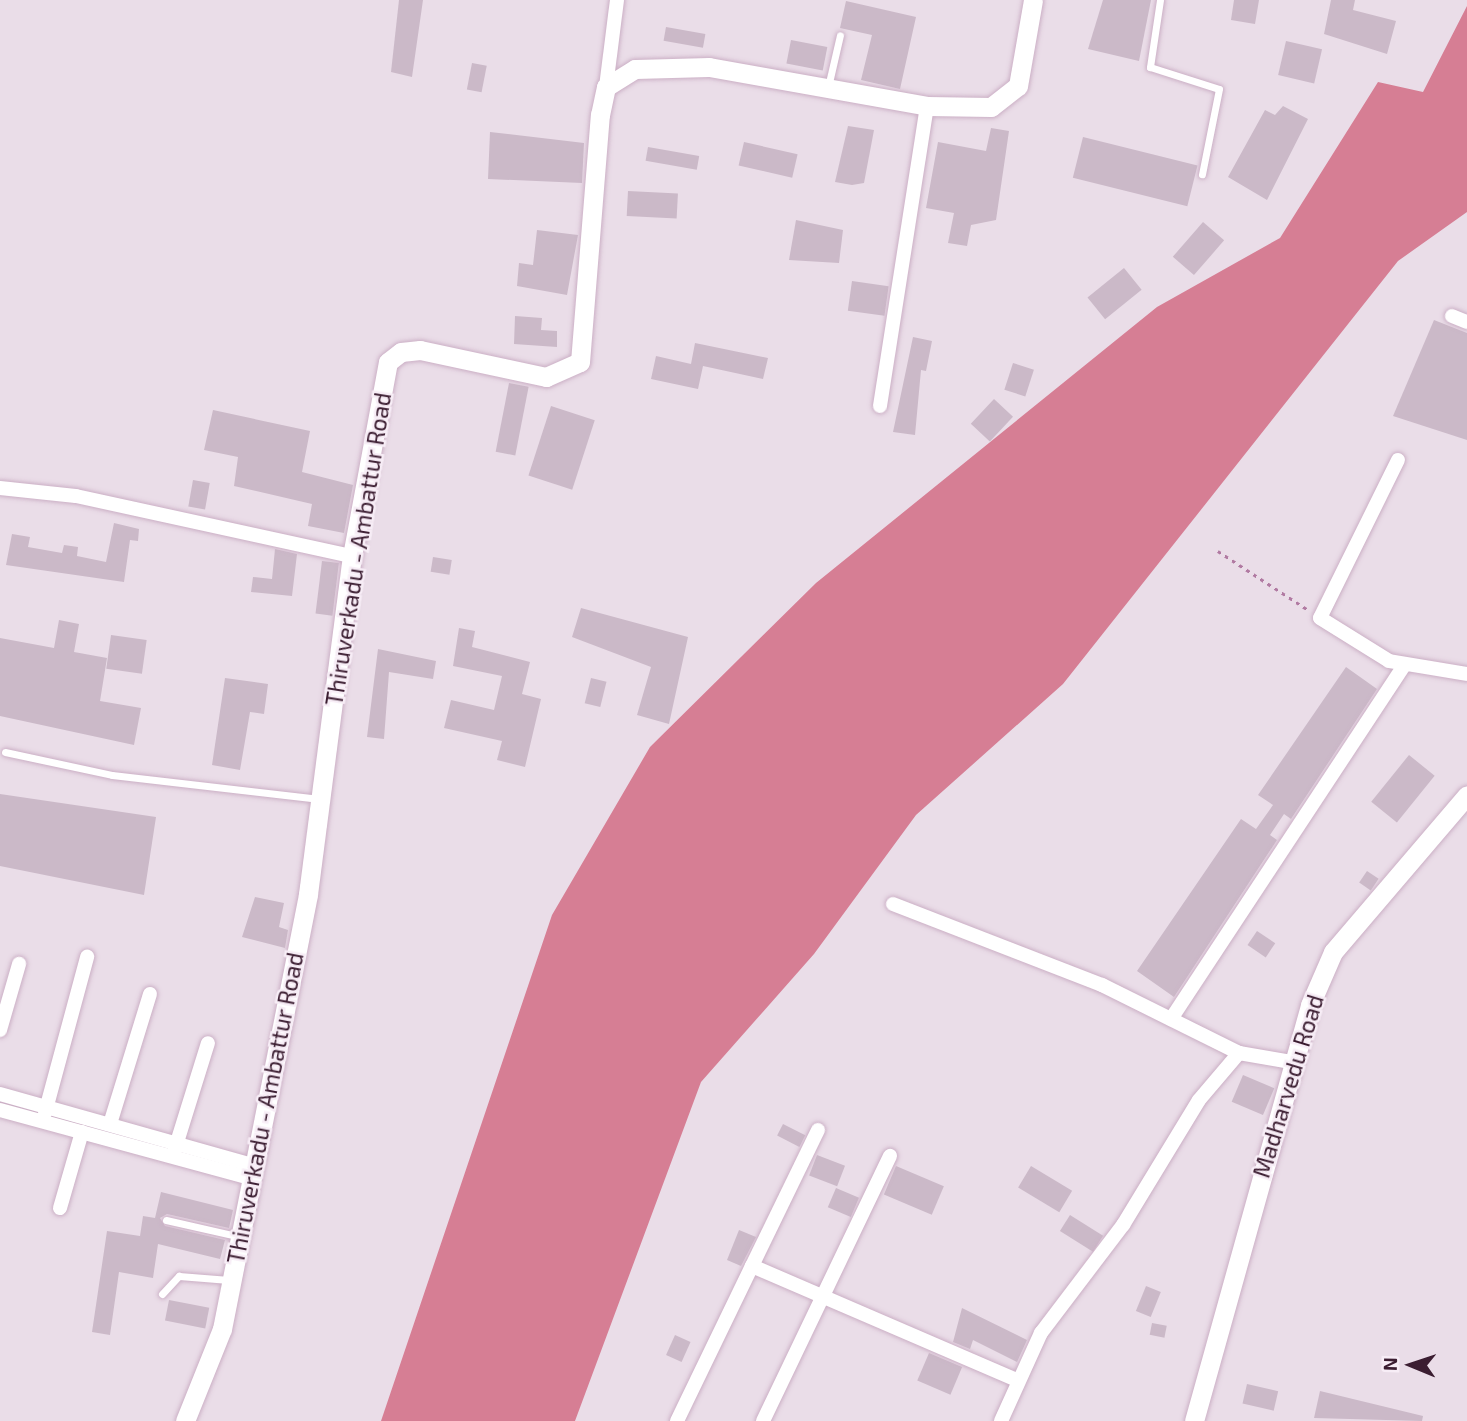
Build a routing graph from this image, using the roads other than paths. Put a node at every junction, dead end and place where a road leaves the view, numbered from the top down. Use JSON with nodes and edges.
{"nodes":[{"id":1,"x":617,"y":0,"type":"edge"},
{"id":2,"x":1033,"y":0,"type":"edge"},
{"id":3,"x":1160,"y":0,"type":"edge"},
{"id":4,"x":841,"y":35,"type":"dead end"},
{"id":5,"x":606,"y":88,"type":"junction"},
{"id":6,"x":828,"y":88,"type":"junction"},
{"id":7,"x":927,"y":106,"type":"junction"},
{"id":8,"x":1202,"y":174,"type":"dead end"},
{"id":9,"x":1452,"y":316,"type":"dead end"},
{"id":10,"x":1467,"y":322,"type":"edge"},
{"id":11,"x":880,"y":405,"type":"dead end"},
{"id":12,"x":1398,"y":460,"type":"dead end"},
{"id":13,"x":0,"y":488,"type":"edge"},
{"id":14,"x":352,"y":556,"type":"junction"},
{"id":15,"x":1404,"y":666,"type":"junction"},
{"id":16,"x":1467,"y":674,"type":"edge"},
{"id":17,"x":5,"y":752,"type":"dead end"},
{"id":18,"x":1467,"y":795,"type":"edge"},
{"id":19,"x":321,"y":799,"type":"junction"},
{"id":20,"x":893,"y":904,"type":"dead end"},
{"id":21,"x":86,"y":957,"type":"dead end"},
{"id":22,"x":19,"y":964,"type":"dead end"},
{"id":23,"x":150,"y":994,"type":"dead end"},
{"id":24,"x":1171,"y":1019,"type":"junction"},
{"id":25,"x":0,"y":1030,"type":"edge"},
{"id":26,"x":208,"y":1044,"type":"dead end"},
{"id":27,"x":1239,"y":1053,"type":"junction"},
{"id":28,"x":1290,"y":1062,"type":"junction"},
{"id":29,"x":0,"y":1094,"type":"edge"},
{"id":30,"x":46,"y":1107,"type":"junction"},
{"id":31,"x":0,"y":1110,"type":"edge"},
{"id":32,"x":42,"y":1121,"type":"junction"},
{"id":33,"x":110,"y":1125,"type":"junction"},
{"id":34,"x":818,"y":1130,"type":"dead end"},
{"id":35,"x":82,"y":1132,"type":"junction"},
{"id":36,"x":174,"y":1150,"type":"junction"},
{"id":37,"x":890,"y":1156,"type":"dead end"},
{"id":38,"x":251,"y":1171,"type":"junction"},
{"id":39,"x":60,"y":1208,"type":"dead end"},
{"id":40,"x":166,"y":1220,"type":"dead end"},
{"id":41,"x":240,"y":1237,"type":"junction"},
{"id":42,"x":752,"y":1266,"type":"junction"},
{"id":43,"x":231,"y":1280,"type":"junction"},
{"id":44,"x":163,"y":1294,"type":"dead end"},
{"id":45,"x":818,"y":1299,"type":"junction"},
{"id":46,"x":1015,"y":1379,"type":"junction"},
{"id":47,"x":185,"y":1421,"type":"edge"},
{"id":48,"x":677,"y":1421,"type":"edge"},
{"id":49,"x":763,"y":1421,"type":"edge"},
{"id":50,"x":1001,"y":1421,"type":"edge"},
{"id":51,"x":1195,"y":1421,"type":"edge"}],
"edges":[{"from":1,"to":5,"type":"street"},
{"from":2,"to":7,"type":"main road"},
{"from":3,"to":8,"type":"lane"},
{"from":4,"to":6,"type":"lane"},
{"from":5,"to":6,"type":"main road"},
{"from":5,"to":14,"type":"main road","name":"Thiruverkadu - Ambattur Road"},
{"from":6,"to":7,"type":"main road"},
{"from":7,"to":11,"type":"street"},
{"from":9,"to":10,"type":"street"},
{"from":12,"to":15,"type":"street"},
{"from":13,"to":14,"type":"street"},
{"from":14,"to":19,"type":"main road","name":"Thiruverkadu - Ambattur Road"},
{"from":15,"to":16,"type":"street"},
{"from":15,"to":24,"type":"street"},
{"from":17,"to":19,"type":"lane"},
{"from":18,"to":28,"type":"main road","name":"Madharvedu Road"},
{"from":19,"to":38,"type":"main road","name":"Thiruverkadu - Ambattur Road"},
{"from":20,"to":24,"type":"street"},
{"from":21,"to":30,"type":"street"},
{"from":22,"to":25,"type":"street"},
{"from":23,"to":33,"type":"street"},
{"from":24,"to":27,"type":"street"},
{"from":26,"to":36,"type":"street"},
{"from":27,"to":28,"type":"street"},
{"from":27,"to":46,"type":"street"},
{"from":28,"to":51,"type":"main road","name":"Madharvedu Road"},
{"from":29,"to":30,"type":"street"},
{"from":30,"to":32,"type":"street"},
{"from":30,"to":33,"type":"street"},
{"from":31,"to":32,"type":"street"},
{"from":32,"to":35,"type":"street"},
{"from":33,"to":36,"type":"street"},
{"from":34,"to":42,"type":"street"},
{"from":35,"to":36,"type":"street"},
{"from":35,"to":39,"type":"street"},
{"from":36,"to":38,"type":"street"},
{"from":37,"to":45,"type":"street"},
{"from":38,"to":41,"type":"main road","name":"Thiruverkadu - Ambattur Road"},
{"from":40,"to":41,"type":"lane"},
{"from":41,"to":43,"type":"main road","name":"Thiruverkadu - Ambattur Road"},
{"from":42,"to":45,"type":"street"},
{"from":42,"to":48,"type":"street"},
{"from":43,"to":44,"type":"lane"},
{"from":43,"to":47,"type":"main road","name":"Thiruverkadu - Ambattur Road"},
{"from":45,"to":46,"type":"street"},
{"from":45,"to":49,"type":"street"},
{"from":46,"to":50,"type":"street"}]}
